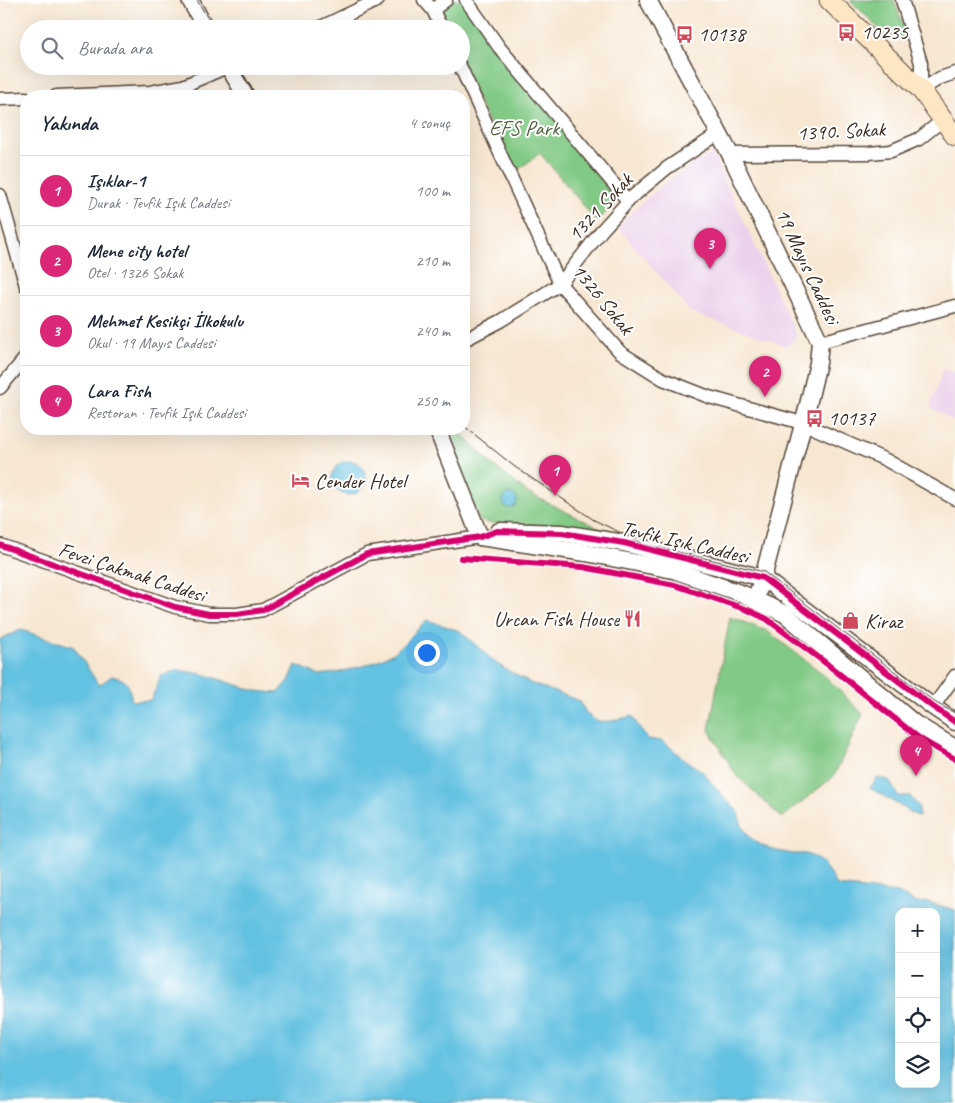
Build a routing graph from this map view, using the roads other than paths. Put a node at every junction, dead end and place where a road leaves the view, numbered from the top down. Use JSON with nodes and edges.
{"nodes":[{"id":1,"x":190,"y":0,"type":"edge"},
{"id":2,"x":378,"y":0,"type":"edge"},
{"id":3,"x":424,"y":0,"type":"edge"},
{"id":4,"x":446,"y":0,"type":"edge"},
{"id":5,"x":466,"y":0,"type":"edge"},
{"id":6,"x":648,"y":0,"type":"edge"},
{"id":7,"x":829,"y":0,"type":"edge"},
{"id":8,"x":902,"y":0,"type":"edge"},
{"id":9,"x":433,"y":10,"type":"junction"},
{"id":10,"x":201,"y":20,"type":"edge"},
{"id":11,"x":336,"y":20,"type":"edge"},
{"id":12,"x":438,"y":20,"type":"edge"},
{"id":13,"x":955,"y":73,"type":"edge"},
{"id":14,"x":208,"y":75,"type":"edge"},
{"id":15,"x":233,"y":75,"type":"edge"},
{"id":16,"x":464,"y":75,"type":"edge"},
{"id":17,"x":161,"y":90,"type":"edge"},
{"id":18,"x":242,"y":90,"type":"edge"},
{"id":19,"x":921,"y":90,"type":"junction"},
{"id":20,"x":20,"y":98,"type":"edge"},
{"id":21,"x":0,"y":99,"type":"edge"},
{"id":22,"x":944,"y":119,"type":"junction"},
{"id":23,"x":718,"y":134,"type":"junction"},
{"id":24,"x":955,"y":136,"type":"edge"},
{"id":25,"x":730,"y":154,"type":"junction"},
{"id":26,"x":0,"y":195,"type":"edge"},
{"id":27,"x":628,"y":201,"type":"junction"},
{"id":28,"x":20,"y":264,"type":"edge"},
{"id":29,"x":560,"y":284,"type":"junction"},
{"id":30,"x":955,"y":306,"type":"edge"},
{"id":31,"x":470,"y":337,"type":"edge"},
{"id":32,"x":820,"y":342,"type":"junction"},
{"id":33,"x":20,"y":364,"type":"edge"},
{"id":34,"x":0,"y":388,"type":"edge"},
{"id":35,"x":802,"y":423,"type":"junction"},
{"id":36,"x":439,"y":435,"type":"edge"},
{"id":37,"x":955,"y":500,"type":"edge"},
{"id":38,"x":480,"y":538,"type":"junction"},
{"id":39,"x":0,"y":545,"type":"edge"},
{"id":40,"x":763,"y":578,"type":"junction"},
{"id":41,"x":755,"y":599,"type":"junction"},
{"id":42,"x":955,"y":676,"type":"edge"},
{"id":43,"x":933,"y":708,"type":"junction"},
{"id":44,"x":955,"y":722,"type":"edge"},
{"id":45,"x":955,"y":748,"type":"edge"}],
"edges":[{"from":1,"to":10,"type":"street"},
{"from":2,"to":11,"type":"street"},
{"from":3,"to":9,"type":"street"},
{"from":4,"to":9,"type":"street"},
{"from":5,"to":27,"type":"street"},
{"from":6,"to":23,"type":"street","name":"19 Mayıs Caddesi"},
{"from":7,"to":19,"type":"main road"},
{"from":8,"to":19,"type":"street"},
{"from":9,"to":12,"type":"street"},
{"from":13,"to":19,"type":"street"},
{"from":14,"to":17,"type":"street"},
{"from":15,"to":18,"type":"street"},
{"from":16,"to":29,"type":"street","name":"1326 Sokak"},
{"from":19,"to":22,"type":"main road"},
{"from":20,"to":21,"type":"street"},
{"from":22,"to":24,"type":"main road"},
{"from":22,"to":25,"type":"street","name":"1390. Sokak"},
{"from":23,"to":25,"type":"street","name":"19 Mayıs Caddesi"},
{"from":23,"to":27,"type":"street","name":"1321 Sokak"},
{"from":25,"to":32,"type":"street","name":"19 Mayıs Caddesi"},
{"from":26,"to":28,"type":"street"},
{"from":27,"to":29,"type":"street","name":"1321 Sokak"},
{"from":29,"to":31,"type":"street","name":"1321 Sokak"},
{"from":29,"to":35,"type":"street","name":"1326 Sokak"},
{"from":30,"to":32,"type":"street"},
{"from":32,"to":35,"type":"street","name":"19 Mayıs Caddesi"},
{"from":33,"to":34,"type":"street"},
{"from":35,"to":37,"type":"street","name":"1326 Sokak"},
{"from":35,"to":40,"type":"street","name":"19 Mayıs Caddesi"},
{"from":36,"to":38,"type":"street"},
{"from":38,"to":39,"type":"street","name":"Fevzi Çakmak Caddesi"},
{"from":38,"to":40,"type":"street","name":"Tevfik Işık Caddesi"},
{"from":38,"to":41,"type":"street","name":"Tevfik Işık Caddesi"},
{"from":40,"to":41,"type":"street","name":"19 Mayıs Caddesi"},
{"from":40,"to":43,"type":"street","name":"Tevfik Işık Caddesi"},
{"from":41,"to":45,"type":"street","name":"Tevfik Işık Caddesi"},
{"from":42,"to":43,"type":"street"},
{"from":43,"to":44,"type":"street","name":"Tevfik Işık Caddesi"}]}
